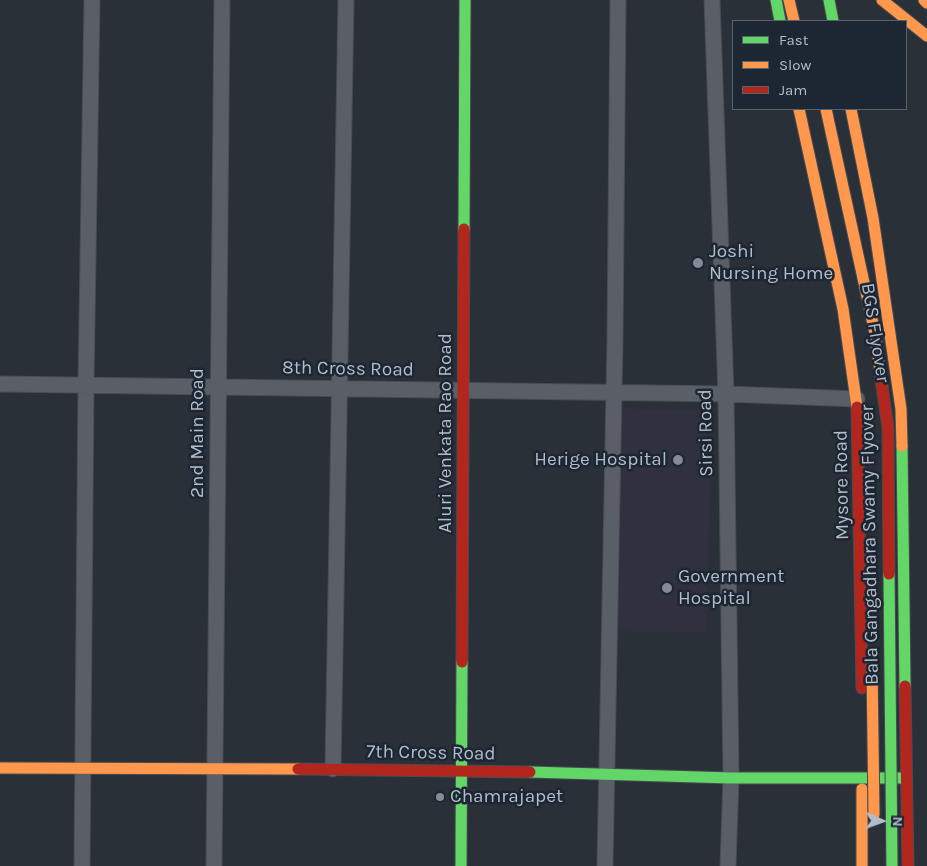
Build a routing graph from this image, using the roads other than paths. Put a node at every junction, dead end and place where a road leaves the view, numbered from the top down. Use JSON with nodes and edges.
{"nodes":[{"id":1,"x":92,"y":0,"type":"edge"},
{"id":2,"x":222,"y":0,"type":"edge"},
{"id":3,"x":346,"y":0,"type":"edge"},
{"id":4,"x":465,"y":0,"type":"edge"},
{"id":5,"x":618,"y":0,"type":"edge"},
{"id":6,"x":712,"y":0,"type":"edge"},
{"id":7,"x":776,"y":0,"type":"edge"},
{"id":8,"x":789,"y":0,"type":"edge"},
{"id":9,"x":829,"y":0,"type":"edge"},
{"id":10,"x":882,"y":0,"type":"edge"},
{"id":11,"x":924,"y":0,"type":"edge"},
{"id":12,"x":927,"y":3,"type":"edge"},
{"id":13,"x":780,"y":20,"type":"edge"},
{"id":14,"x":794,"y":20,"type":"edge"},
{"id":15,"x":833,"y":20,"type":"edge"},
{"id":16,"x":927,"y":36,"type":"edge"},
{"id":17,"x":799,"y":110,"type":"edge"},
{"id":18,"x":826,"y":110,"type":"edge"},
{"id":19,"x":851,"y":110,"type":"edge"},
{"id":20,"x":847,"y":272,"type":"dead end"},
{"id":21,"x":855,"y":310,"type":"dead end"},
{"id":22,"x":864,"y":367,"type":"dead end"},
{"id":23,"x":0,"y":384,"type":"edge"},
{"id":24,"x":86,"y":385,"type":"junction"},
{"id":25,"x":218,"y":387,"type":"junction"},
{"id":26,"x":340,"y":389,"type":"junction"},
{"id":27,"x":464,"y":390,"type":"junction"},
{"id":28,"x":613,"y":392,"type":"junction"},
{"id":29,"x":726,"y":394,"type":"junction"},
{"id":30,"x":857,"y":399,"type":"junction"},
{"id":31,"x":870,"y":424,"type":"dead end"},
{"id":32,"x":872,"y":551,"type":"dead end"},
{"id":33,"x":0,"y":768,"type":"edge"},
{"id":34,"x":82,"y":768,"type":"junction"},
{"id":35,"x":215,"y":768,"type":"junction"},
{"id":36,"x":333,"y":769,"type":"junction"},
{"id":37,"x":462,"y":770,"type":"junction"},
{"id":38,"x":606,"y":775,"type":"junction"},
{"id":39,"x":731,"y":778,"type":"junction"},
{"id":40,"x":905,"y":778,"type":"junction"},
{"id":41,"x":862,"y":779,"type":"junction"},
{"id":42,"x":874,"y":826,"type":"dead end"},
{"id":43,"x":82,"y":866,"type":"edge"},
{"id":44,"x":214,"y":866,"type":"edge"},
{"id":45,"x":462,"y":866,"type":"edge"},
{"id":46,"x":605,"y":866,"type":"edge"},
{"id":47,"x":728,"y":866,"type":"edge"},
{"id":48,"x":862,"y":866,"type":"edge"},
{"id":49,"x":892,"y":866,"type":"edge"},
{"id":50,"x":908,"y":866,"type":"edge"}],
"edges":[{"from":1,"to":24,"type":"street"},
{"from":2,"to":25,"type":"street","name":"2nd Main Road"},
{"from":3,"to":26,"type":"street"},
{"from":4,"to":27,"type":"main road","name":"Aluri Venkata Rao Road"},
{"from":5,"to":28,"type":"street"},
{"from":6,"to":29,"type":"street","name":"Sirsi Road"},
{"from":7,"to":13,"type":"main road"},
{"from":8,"to":14,"type":"main road"},
{"from":9,"to":15,"type":"main road"},
{"from":10,"to":16,"type":"main road"},
{"from":11,"to":12,"type":"main road"},
{"from":17,"to":30,"type":"main road","name":"Mysore Road"},
{"from":18,"to":49,"type":"main road","name":"Bala Gangadhara Swamy Flyover","bridge":true},
{"from":19,"to":40,"type":"main road"},
{"from":20,"to":21,"type":"main road","name":"BGS Flyover"},
{"from":22,"to":31,"type":"main road","name":"BGS Flyover"},
{"from":23,"to":24,"type":"street","name":"8th Cross Road"},
{"from":24,"to":25,"type":"street","name":"8th Cross Road"},
{"from":24,"to":34,"type":"street"},
{"from":25,"to":26,"type":"street","name":"8th Cross Road"},
{"from":25,"to":35,"type":"street","name":"2nd Main Road"},
{"from":26,"to":27,"type":"street","name":"8th Cross Road"},
{"from":26,"to":36,"type":"street"},
{"from":27,"to":28,"type":"street","name":"8th Cross Road"},
{"from":27,"to":37,"type":"main road","name":"Aluri Venkata Rao Road"},
{"from":28,"to":29,"type":"street","name":"8th Cross Road"},
{"from":28,"to":38,"type":"street"},
{"from":29,"to":30,"type":"street","name":"8th Cross Road"},
{"from":29,"to":39,"type":"street","name":"Sirsi Road"},
{"from":30,"to":41,"type":"main road","name":"Mysore Road"},
{"from":32,"to":42,"type":"main road","bridge":true},
{"from":33,"to":34,"type":"main road","name":"7th Cross Road"},
{"from":34,"to":35,"type":"main road","name":"7th Cross Road"},
{"from":34,"to":43,"type":"street"},
{"from":35,"to":36,"type":"main road","name":"7th Cross Road"},
{"from":35,"to":44,"type":"street","name":"2nd Main Road"},
{"from":36,"to":37,"type":"main road","name":"7th Cross Road"},
{"from":37,"to":38,"type":"main road","name":"7th Cross Road"},
{"from":37,"to":45,"type":"main road","name":"Aluri Venkata Rao Road"},
{"from":38,"to":39,"type":"main road","name":"7th Cross Road"},
{"from":38,"to":46,"type":"street"},
{"from":39,"to":41,"type":"main road","name":"7th Cross Road"},
{"from":39,"to":47,"type":"street","name":"Sirsi Road"},
{"from":40,"to":41,"type":"main road","name":"7th Cross Road"},
{"from":40,"to":50,"type":"main road"},
{"from":41,"to":48,"type":"main road","name":"Mysore Road"}]}
